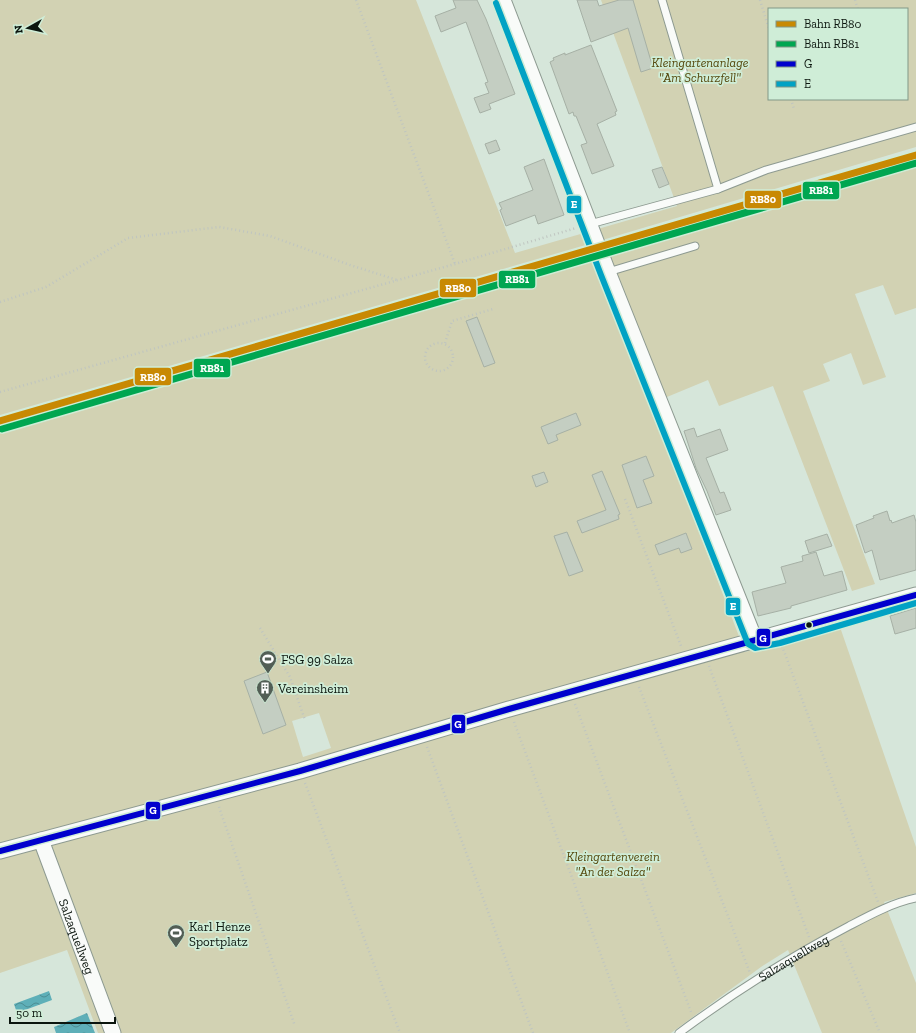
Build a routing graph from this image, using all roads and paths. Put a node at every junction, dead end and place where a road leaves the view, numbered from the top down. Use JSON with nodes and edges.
{"nodes":[{"id":1,"x":356,"y":0,"type":"edge"},
{"id":2,"x":503,"y":0,"type":"edge"},
{"id":3,"x":662,"y":0,"type":"edge"},
{"id":4,"x":760,"y":0,"type":"edge"},
{"id":5,"x":768,"y":26,"type":"edge"},
{"id":6,"x":791,"y":100,"type":"edge"},
{"id":7,"x":794,"y":109,"type":"dead end"},
{"id":8,"x":916,"y":127,"type":"edge"},
{"id":9,"x":718,"y":189,"type":"junction"},
{"id":10,"x":590,"y":224,"type":"junction"},
{"id":11,"x":695,"y":246,"type":"dead end"},
{"id":12,"x":455,"y":264,"type":"junction"},
{"id":13,"x":608,"y":272,"type":"junction"},
{"id":14,"x":398,"y":280,"type":"junction"},
{"id":15,"x":0,"y":302,"type":"edge"},
{"id":16,"x":494,"y":309,"type":"dead end"},
{"id":17,"x":445,"y":344,"type":"junction"},
{"id":18,"x":0,"y":392,"type":"edge"},
{"id":19,"x":625,"y":499,"type":"dead end"},
{"id":20,"x":916,"y":596,"type":"edge"},
{"id":21,"x":260,"y":628,"type":"dead end"},
{"id":22,"x":778,"y":635,"type":"junction"},
{"id":23,"x":755,"y":640,"type":"junction"},
{"id":24,"x":705,"y":654,"type":"junction"},
{"id":25,"x":686,"y":660,"type":"junction"},
{"id":26,"x":634,"y":674,"type":"junction"},
{"id":27,"x":570,"y":692,"type":"junction"},
{"id":28,"x":509,"y":709,"type":"junction"},
{"id":29,"x":305,"y":720,"type":"dead end"},
{"id":30,"x":422,"y":735,"type":"junction"},
{"id":31,"x":300,"y":771,"type":"junction"},
{"id":32,"x":214,"y":794,"type":"junction"},
{"id":33,"x":41,"y":840,"type":"junction"},
{"id":34,"x":0,"y":851,"type":"edge"},
{"id":35,"x":916,"y":898,"type":"edge"},
{"id":36,"x":881,"y":910,"type":"junction"},
{"id":37,"x":838,"y":932,"type":"junction"},
{"id":38,"x":812,"y":946,"type":"junction"},
{"id":39,"x":754,"y":983,"type":"junction"},
{"id":40,"x":694,"y":1022,"type":"junction"},
{"id":41,"x":295,"y":1026,"type":"dead end"},
{"id":42,"x":113,"y":1033,"type":"edge"},
{"id":43,"x":400,"y":1033,"type":"edge"},
{"id":44,"x":533,"y":1033,"type":"edge"},
{"id":45,"x":630,"y":1033,"type":"edge"},
{"id":46,"x":680,"y":1033,"type":"edge"},
{"id":47,"x":880,"y":1033,"type":"edge"}],
"edges":[{"from":1,"to":12,"type":"path"},
{"from":2,"to":10,"type":"street"},
{"from":3,"to":9,"type":"lane"},
{"from":4,"to":5,"type":"path"},
{"from":6,"to":7,"type":"path"},
{"from":8,"to":9,"type":"lane"},
{"from":9,"to":10,"type":"lane"},
{"from":10,"to":12,"type":"path"},
{"from":10,"to":13,"type":"street"},
{"from":11,"to":13,"type":"lane"},
{"from":12,"to":14,"type":"path"},
{"from":13,"to":23,"type":"street"},
{"from":14,"to":15,"type":"path"},
{"from":14,"to":18,"type":"path"},
{"from":16,"to":17,"type":"path"},
{"from":17,"to":17,"type":"path"},
{"from":19,"to":25,"type":"path"},
{"from":20,"to":22,"type":"street"},
{"from":21,"to":29,"type":"path"},
{"from":22,"to":23,"type":"street"},
{"from":22,"to":36,"type":"path"},
{"from":23,"to":24,"type":"street"},
{"from":24,"to":25,"type":"street"},
{"from":24,"to":38,"type":"path"},
{"from":25,"to":26,"type":"street"},
{"from":26,"to":27,"type":"street"},
{"from":26,"to":39,"type":"path"},
{"from":27,"to":28,"type":"street"},
{"from":27,"to":40,"type":"path"},
{"from":28,"to":30,"type":"street"},
{"from":28,"to":45,"type":"path"},
{"from":30,"to":31,"type":"street"},
{"from":30,"to":44,"type":"path"},
{"from":31,"to":32,"type":"street"},
{"from":31,"to":43,"type":"path"},
{"from":32,"to":33,"type":"street"},
{"from":32,"to":41,"type":"path"},
{"from":33,"to":34,"type":"street"},
{"from":33,"to":42,"type":"street","name":"Salzaquellweg"},
{"from":35,"to":36,"type":"lane","name":"Salzaquellweg"},
{"from":36,"to":37,"type":"lane","name":"Salzaquellweg"},
{"from":37,"to":38,"type":"lane","name":"Salzaquellweg"},
{"from":37,"to":47,"type":"path"},
{"from":38,"to":39,"type":"lane","name":"Salzaquellweg"},
{"from":39,"to":40,"type":"lane","name":"Salzaquellweg"},
{"from":40,"to":46,"type":"lane","name":"Salzaquellweg"}]}
